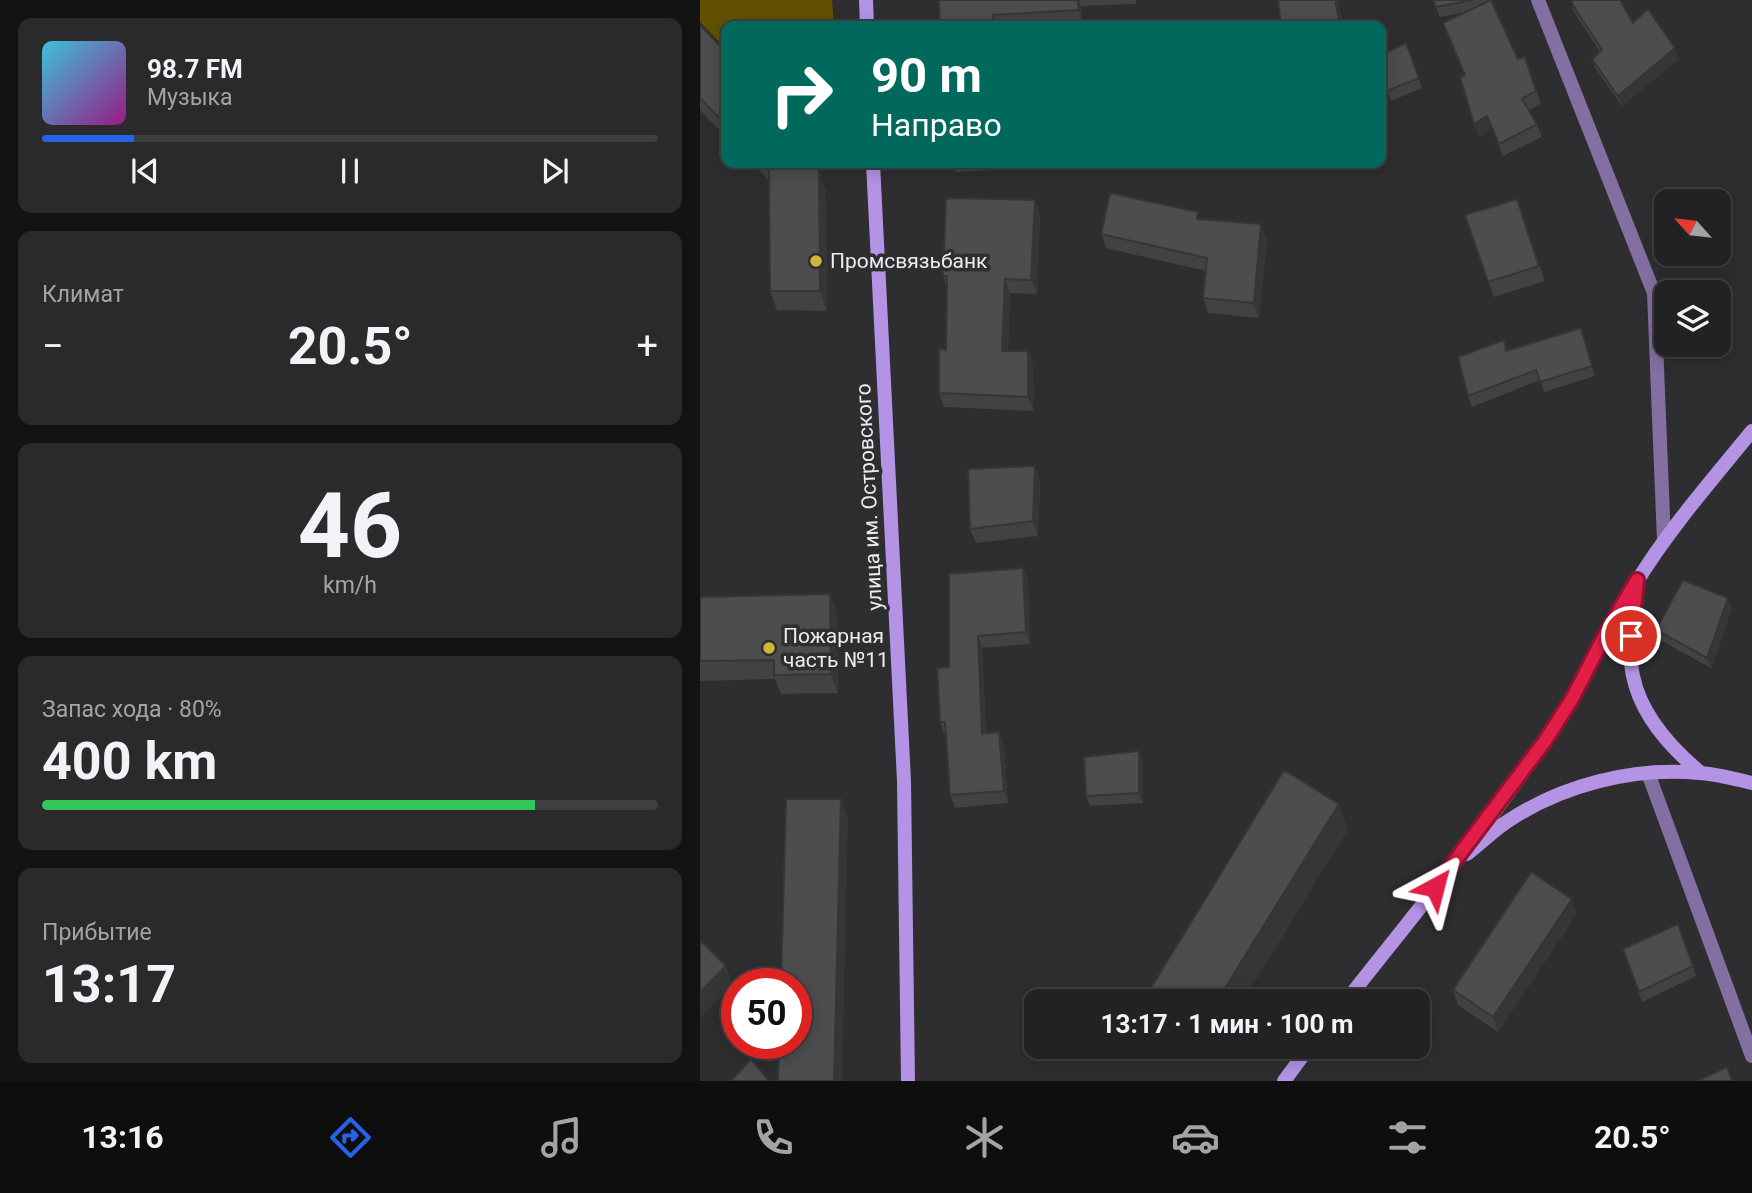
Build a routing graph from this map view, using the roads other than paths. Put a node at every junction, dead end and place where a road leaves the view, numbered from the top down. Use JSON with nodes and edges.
{"nodes":[{"id":1,"x":866,"y":0,"type":"edge"},
{"id":2,"x":1538,"y":0,"type":"edge"},
{"id":3,"x":867,"y":21,"type":"edge"},
{"id":4,"x":873,"y":168,"type":"edge"},
{"id":5,"x":1752,"y":431,"type":"edge"},
{"id":6,"x":1664,"y":541,"type":"junction"},
{"id":7,"x":1637,"y":580,"type":"junction"},
{"id":8,"x":1648,"y":772,"type":"junction"},
{"id":9,"x":1702,"y":773,"type":"junction"},
{"id":10,"x":1752,"y":783,"type":"edge"},
{"id":11,"x":1450,"y":867,"type":"junction"},
{"id":12,"x":1355,"y":989,"type":"edge"},
{"id":13,"x":1752,"y":1056,"type":"edge"},
{"id":14,"x":1300,"y":1059,"type":"edge"},
{"id":15,"x":908,"y":1081,"type":"edge"},
{"id":16,"x":1284,"y":1081,"type":"edge"}],
"edges":[{"from":1,"to":3,"type":"street"},
{"from":2,"to":6,"type":"street"},
{"from":4,"to":15,"type":"street","name":"улица им. Островского"},
{"from":5,"to":6,"type":"street"},
{"from":6,"to":7,"type":"street"},
{"from":7,"to":9,"type":"street"},
{"from":7,"to":11,"type":"street"},
{"from":8,"to":9,"type":"street"},
{"from":8,"to":11,"type":"street"},
{"from":8,"to":13,"type":"street"},
{"from":9,"to":10,"type":"street"},
{"from":11,"to":12,"type":"street"},
{"from":14,"to":16,"type":"street"}]}
